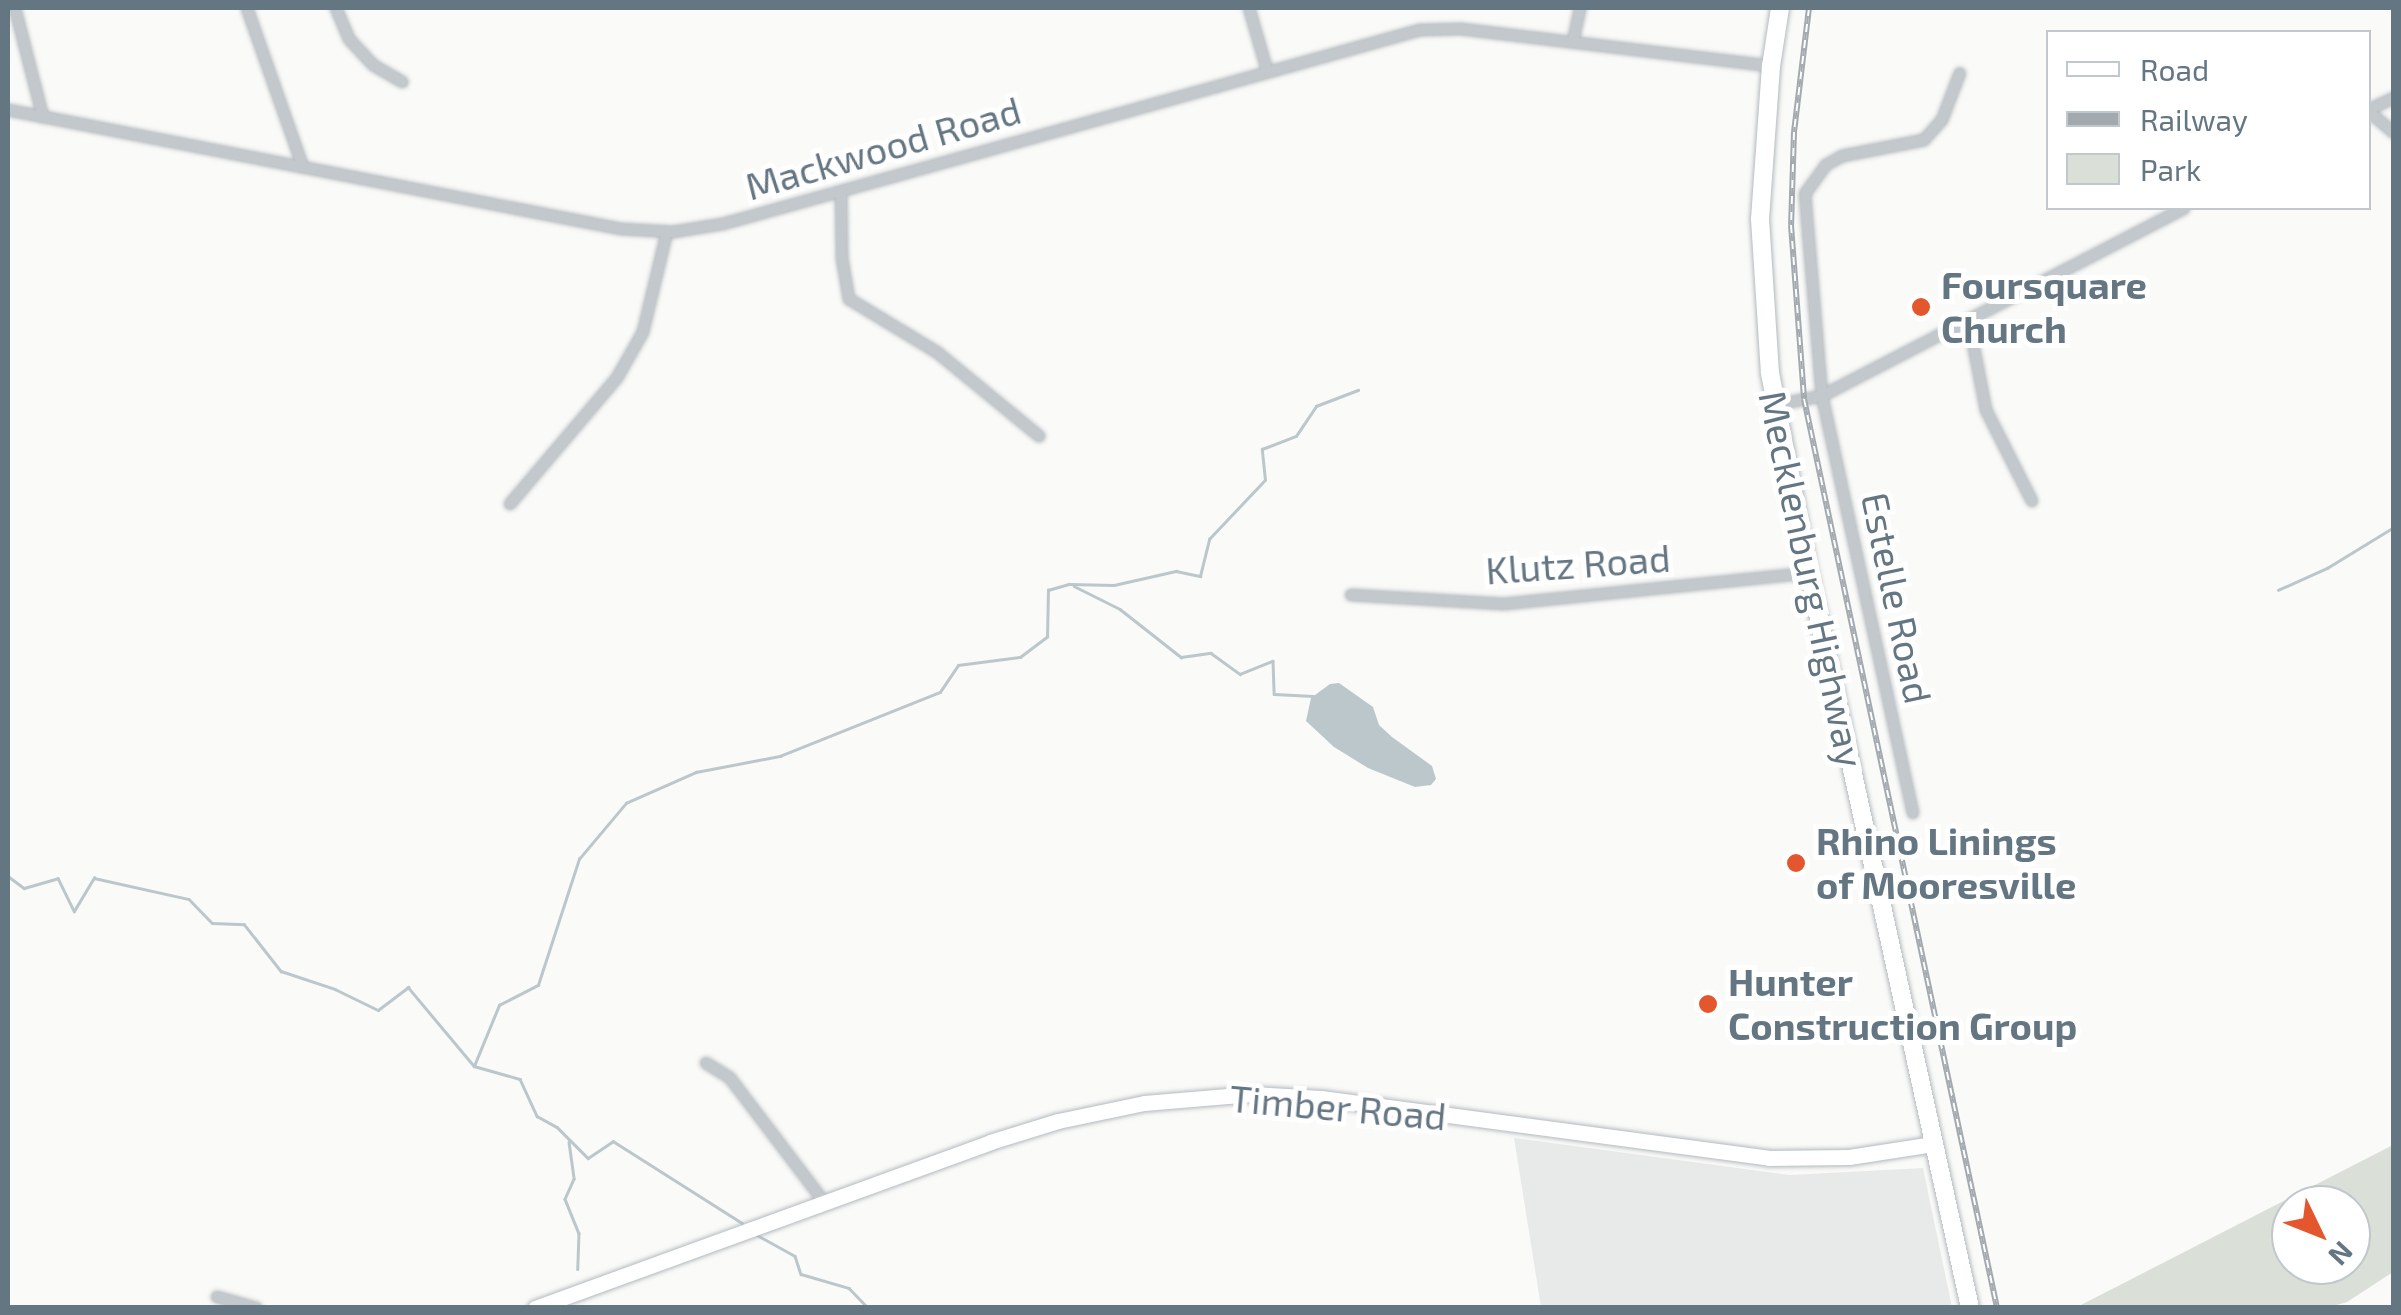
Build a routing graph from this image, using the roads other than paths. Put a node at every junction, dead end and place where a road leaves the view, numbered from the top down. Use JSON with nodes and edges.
{"nodes":[{"id":1,"x":15,"y":8,"type":"edge"},
{"id":2,"x":247,"y":8,"type":"edge"},
{"id":3,"x":336,"y":8,"type":"edge"},
{"id":4,"x":1248,"y":8,"type":"edge"},
{"id":5,"x":1580,"y":8,"type":"edge"},
{"id":6,"x":1780,"y":8,"type":"edge"},
{"id":7,"x":1573,"y":42,"type":"junction"},
{"id":8,"x":1771,"y":66,"type":"junction"},
{"id":9,"x":1267,"y":70,"type":"junction"},
{"id":10,"x":1960,"y":73,"type":"dead end"},
{"id":11,"x":403,"y":82,"type":"dead end"},
{"id":12,"x":2394,"y":98,"type":"edge"},
{"id":13,"x":8,"y":110,"type":"edge"},
{"id":14,"x":2371,"y":110,"type":"edge"},
{"id":15,"x":2371,"y":114,"type":"edge"},
{"id":16,"x":43,"y":117,"type":"junction"},
{"id":17,"x":2394,"y":133,"type":"edge"},
{"id":18,"x":303,"y":167,"type":"junction"},
{"id":19,"x":841,"y":191,"type":"junction"},
{"id":20,"x":2180,"y":210,"type":"edge"},
{"id":21,"x":666,"y":232,"type":"junction"},
{"id":22,"x":1964,"y":323,"type":"junction"},
{"id":23,"x":1822,"y":396,"type":"junction"},
{"id":24,"x":1776,"y":405,"type":"junction"},
{"id":25,"x":1038,"y":436,"type":"dead end"},
{"id":26,"x":2032,"y":501,"type":"dead end"},
{"id":27,"x":510,"y":504,"type":"dead end"},
{"id":28,"x":1809,"y":573,"type":"junction"},
{"id":29,"x":1352,"y":595,"type":"dead end"},
{"id":30,"x":1914,"y":813,"type":"dead end"},
{"id":31,"x":706,"y":1064,"type":"dead end"},
{"id":32,"x":1933,"y":1144,"type":"junction"},
{"id":33,"x":825,"y":1203,"type":"junction"},
{"id":34,"x":217,"y":1297,"type":"dead end"},
{"id":35,"x":256,"y":1308,"type":"edge"},
{"id":36,"x":535,"y":1308,"type":"edge"},
{"id":37,"x":1970,"y":1308,"type":"edge"}],
"edges":[{"from":1,"to":16,"type":"street"},
{"from":2,"to":18,"type":"street"},
{"from":3,"to":11,"type":"street"},
{"from":4,"to":9,"type":"street"},
{"from":5,"to":7,"type":"street"},
{"from":6,"to":8,"type":"main road","name":"Mecklenburg Highway"},
{"from":7,"to":8,"type":"street","name":"Mackwood Road"},
{"from":7,"to":9,"type":"street","name":"Mackwood Road"},
{"from":8,"to":24,"type":"main road","name":"Mecklenburg Highway"},
{"from":9,"to":19,"type":"street","name":"Mackwood Road"},
{"from":10,"to":23,"type":"street","name":"Estelle Road"},
{"from":12,"to":14,"type":"street"},
{"from":13,"to":16,"type":"street","name":"Mackwood Road"},
{"from":15,"to":17,"type":"street"},
{"from":16,"to":18,"type":"street","name":"Mackwood Road"},
{"from":18,"to":21,"type":"street","name":"Mackwood Road"},
{"from":19,"to":21,"type":"street","name":"Mackwood Road"},
{"from":19,"to":25,"type":"street"},
{"from":20,"to":22,"type":"street"},
{"from":21,"to":27,"type":"street"},
{"from":22,"to":23,"type":"street"},
{"from":22,"to":26,"type":"street"},
{"from":23,"to":24,"type":"street"},
{"from":23,"to":30,"type":"street","name":"Estelle Road"},
{"from":24,"to":28,"type":"main road","name":"Mecklenburg Highway"},
{"from":28,"to":29,"type":"street","name":"Klutz Road"},
{"from":28,"to":32,"type":"main road","name":"Mecklenburg Highway"},
{"from":31,"to":33,"type":"street"},
{"from":32,"to":33,"type":"street","name":"Timber Road"},
{"from":32,"to":37,"type":"main road","name":"Mecklenburg Highway"},
{"from":33,"to":36,"type":"street","name":"Timber Road"},
{"from":34,"to":35,"type":"street"}]}
